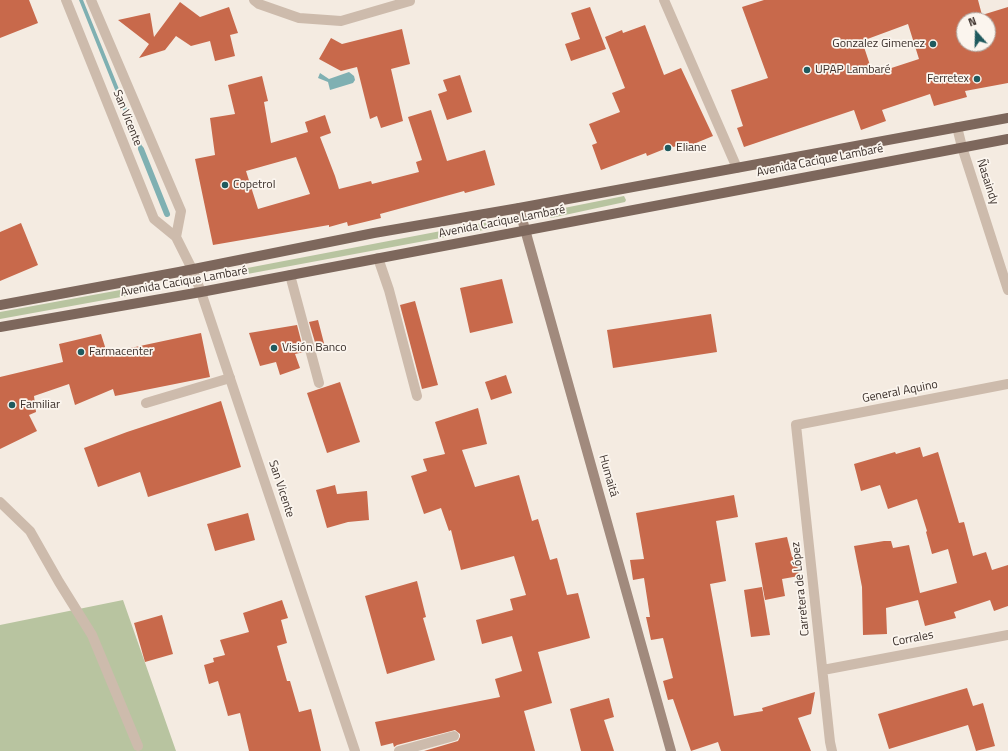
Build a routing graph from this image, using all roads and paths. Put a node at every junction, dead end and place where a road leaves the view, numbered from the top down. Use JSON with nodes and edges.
{"nodes":[{"id":1,"x":66,"y":0,"type":"edge"},
{"id":2,"x":91,"y":0,"type":"edge"},
{"id":3,"x":254,"y":0,"type":"edge"},
{"id":4,"x":410,"y":0,"type":"edge"},
{"id":5,"x":664,"y":0,"type":"edge"},
{"id":6,"x":1008,"y":118,"type":"edge"},
{"id":7,"x":957,"y":128,"type":"junction"},
{"id":8,"x":1008,"y":139,"type":"edge"},
{"id":9,"x":962,"y":148,"type":"junction"},
{"id":10,"x":738,"y":168,"type":"junction"},
{"id":11,"x":519,"y":208,"type":"junction"},
{"id":12,"x":526,"y":230,"type":"junction"},
{"id":13,"x":176,"y":237,"type":"junction"},
{"id":14,"x":378,"y":258,"type":"junction"},
{"id":15,"x":192,"y":269,"type":"junction"},
{"id":16,"x":290,"y":275,"type":"junction"},
{"id":17,"x":1008,"y":290,"type":"edge"},
{"id":18,"x":201,"y":292,"type":"junction"},
{"id":19,"x":0,"y":304,"type":"edge"},
{"id":20,"x":0,"y":327,"type":"edge"},
{"id":21,"x":230,"y":378,"type":"junction"},
{"id":22,"x":319,"y":383,"type":"dead end"},
{"id":23,"x":1008,"y":384,"type":"edge"},
{"id":24,"x":417,"y":396,"type":"dead end"},
{"id":25,"x":146,"y":403,"type":"dead end"},
{"id":26,"x":796,"y":425,"type":"joint"},
{"id":27,"x":0,"y":502,"type":"edge"},
{"id":28,"x":1008,"y":635,"type":"edge"},
{"id":29,"x":823,"y":670,"type":"junction"},
{"id":30,"x":454,"y":736,"type":"dead end"},
{"id":31,"x":138,"y":746,"type":"dead end"},
{"id":32,"x":355,"y":751,"type":"edge"},
{"id":33,"x":399,"y":751,"type":"edge"},
{"id":34,"x":671,"y":751,"type":"edge"},
{"id":35,"x":832,"y":751,"type":"edge"}],
"edges":[{"from":1,"to":13,"type":"street","name":"San Vicente"},
{"from":2,"to":13,"type":"street","name":"San Vicente"},
{"from":3,"to":4,"type":"street"},
{"from":5,"to":10,"type":"street"},
{"from":6,"to":7,"type":"main road","name":"Avenida Cacique Lambaré"},
{"from":7,"to":9,"type":"street","name":"Ñasaindy"},
{"from":7,"to":10,"type":"main road","name":"Avenida Cacique Lambaré"},
{"from":8,"to":9,"type":"main road","name":"Avenida Cacique Lambaré"},
{"from":9,"to":12,"type":"main road","name":"Avenida Cacique Lambaré"},
{"from":9,"to":17,"type":"street","name":"Ñasaindy"},
{"from":10,"to":11,"type":"main road","name":"Avenida Cacique Lambaré"},
{"from":11,"to":12,"type":"street","name":"Humaitá"},
{"from":11,"to":15,"type":"main road","name":"Avenida Cacique Lambaré"},
{"from":12,"to":14,"type":"main road","name":"Avenida Cacique Lambaré"},
{"from":12,"to":34,"type":"street","name":"Humaitá"},
{"from":13,"to":15,"type":"street","name":"San Vicente"},
{"from":14,"to":16,"type":"main road","name":"Avenida Cacique Lambaré"},
{"from":14,"to":24,"type":"street"},
{"from":15,"to":18,"type":"street","name":"San Vicente"},
{"from":15,"to":19,"type":"main road","name":"Avenida Cacique Lambaré"},
{"from":16,"to":18,"type":"main road","name":"Avenida Cacique Lambaré"},
{"from":16,"to":22,"type":"street"},
{"from":18,"to":20,"type":"main road","name":"Avenida Cacique Lambaré"},
{"from":18,"to":21,"type":"street","name":"San Vicente"},
{"from":21,"to":25,"type":"street"},
{"from":21,"to":32,"type":"street","name":"San Vicente"},
{"from":23,"to":26,"type":"street","name":"General Aquino"},
{"from":26,"to":29,"type":"street","name":"Carretera de López"},
{"from":27,"to":31,"type":"street"},
{"from":28,"to":29,"type":"street","name":"Corrales"},
{"from":29,"to":35,"type":"street","name":"Carretera de López"},
{"from":30,"to":33,"type":"street"}]}
